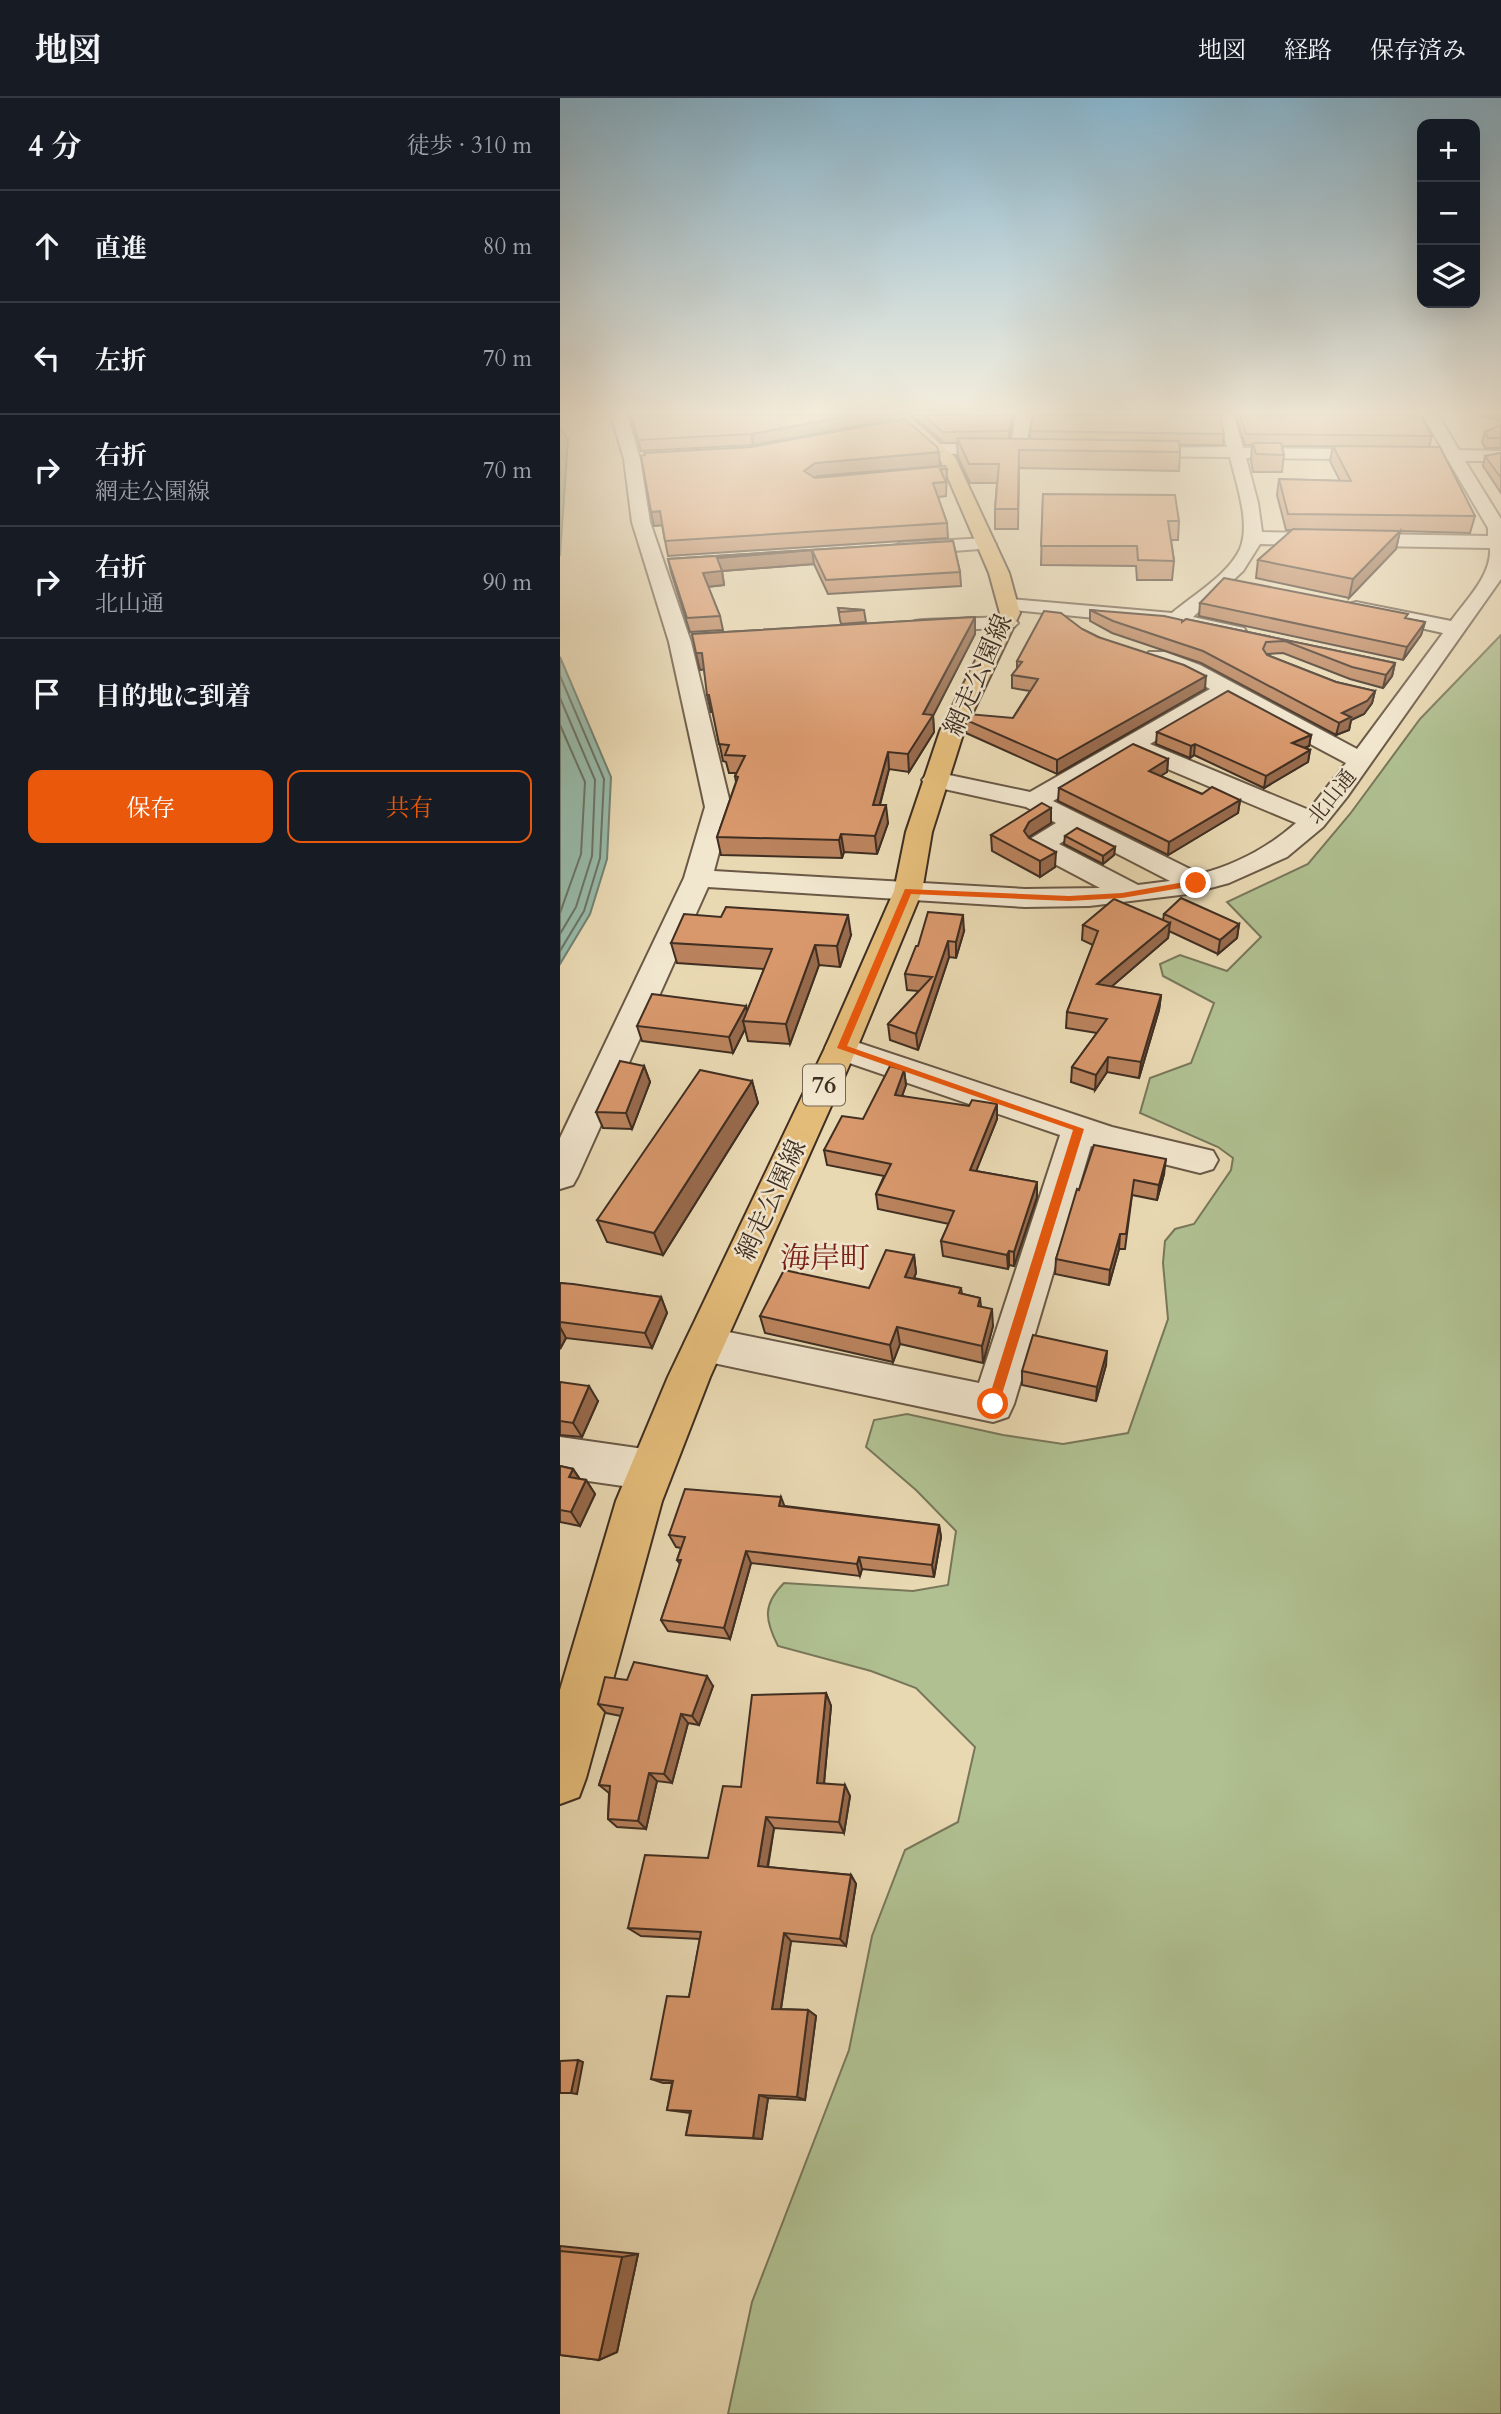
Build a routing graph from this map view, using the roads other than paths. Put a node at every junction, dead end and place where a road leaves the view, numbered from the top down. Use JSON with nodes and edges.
{"nodes":[{"id":1,"x":641,"y":523,"type":"edge"},
{"id":2,"x":975,"y":523,"type":"edge"},
{"id":3,"x":1253,"y":523,"type":"edge"},
{"id":4,"x":1494,"y":523,"type":"edge"},
{"id":5,"x":1253,"y":538,"type":"junction"},
{"id":6,"x":1499,"y":542,"type":"junction"},
{"id":7,"x":986,"y":544,"type":"junction"},
{"id":8,"x":882,"y":550,"type":"edge"},
{"id":9,"x":681,"y":563,"type":"edge"},
{"id":10,"x":654,"y":565,"type":"junction"},
{"id":11,"x":1221,"y":580,"type":"junction"},
{"id":12,"x":1247,"y":586,"type":"edge"},
{"id":13,"x":1339,"y":604,"type":"edge"},
{"id":14,"x":1074,"y":611,"type":"junction"},
{"id":15,"x":1008,"y":614,"type":"junction"},
{"id":16,"x":1177,"y":620,"type":"junction"},
{"id":17,"x":901,"y":628,"type":"edge"},
{"id":18,"x":1457,"y":629,"type":"junction"},
{"id":19,"x":1092,"y":635,"type":"edge"},
{"id":20,"x":708,"y":640,"type":"edge"},
{"id":21,"x":680,"y":642,"type":"junction"},
{"id":22,"x":1250,"y":643,"type":"edge"},
{"id":23,"x":1134,"y":650,"type":"edge"},
{"id":24,"x":1399,"y":668,"type":"dead end"},
{"id":25,"x":1426,"y":674,"type":"junction"},
{"id":26,"x":1225,"y":690,"type":"junction"},
{"id":27,"x":1380,"y":696,"type":"dead end"},
{"id":28,"x":1405,"y":702,"type":"junction"},
{"id":29,"x":1130,"y":745,"type":"junction"},
{"id":30,"x":1361,"y":761,"type":"junction"},
{"id":31,"x":935,"y":780,"type":"junction"},
{"id":32,"x":1034,"y":801,"type":"junction"},
{"id":33,"x":1077,"y":821,"type":"junction"},
{"id":34,"x":1314,"y":821,"type":"junction"},
{"id":35,"x":698,"y":878,"type":"junction"},
{"id":36,"x":1196,"y":883,"type":"junction"},
{"id":37,"x":908,"y":891,"type":"junction"},
{"id":38,"x":1133,"y":894,"type":"junction"},
{"id":39,"x":841,"y":1048,"type":"junction"},
{"id":40,"x":1079,"y":1129,"type":"junction"},
{"id":41,"x":1200,"y":1160,"type":"dead end"},
{"id":42,"x":560,"y":1176,"type":"edge"},
{"id":43,"x":704,"y":1344,"type":"junction"},
{"id":44,"x":560,"y":1457,"type":"edge"},
{"id":45,"x":651,"y":1470,"type":"junction"},
{"id":46,"x":560,"y":1778,"type":"edge"}],
"edges":[{"from":1,"to":10,"type":"street"},
{"from":2,"to":7,"type":"main road","name":"網走公園線"},
{"from":3,"to":5,"type":"street"},
{"from":4,"to":6,"type":"street","name":"北山通"},
{"from":5,"to":6,"type":"street"},
{"from":5,"to":11,"type":"street"},
{"from":6,"to":18,"type":"street","name":"北山通"},
{"from":7,"to":8,"type":"street"},
{"from":7,"to":15,"type":"main road","name":"網走公園線"},
{"from":9,"to":10,"type":"street"},
{"from":10,"to":21,"type":"street"},
{"from":11,"to":12,"type":"street"},
{"from":11,"to":16,"type":"street"},
{"from":13,"to":18,"type":"street"},
{"from":14,"to":15,"type":"street"},
{"from":14,"to":16,"type":"street"},
{"from":14,"to":19,"type":"street"},
{"from":15,"to":17,"type":"street"},
{"from":15,"to":31,"type":"main road","name":"網走公園線","number":"76"},
{"from":16,"to":22,"type":"street"},
{"from":18,"to":25,"type":"street","name":"北山通"},
{"from":20,"to":21,"type":"street"},
{"from":21,"to":35,"type":"street"},
{"from":23,"to":26,"type":"street"},
{"from":24,"to":25,"type":"street"},
{"from":25,"to":28,"type":"street","name":"北山通"},
{"from":26,"to":29,"type":"street"},
{"from":26,"to":30,"type":"street"},
{"from":27,"to":28,"type":"street"},
{"from":28,"to":30,"type":"street","name":"北山通"},
{"from":29,"to":32,"type":"street"},
{"from":29,"to":34,"type":"street"},
{"from":30,"to":34,"type":"street","name":"北山通"},
{"from":31,"to":32,"type":"street"},
{"from":31,"to":37,"type":"main road","name":"網走公園線","number":"76"},
{"from":32,"to":33,"type":"street"},
{"from":33,"to":36,"type":"street"},
{"from":33,"to":38,"type":"street"},
{"from":34,"to":36,"type":"street","name":"北山通"},
{"from":35,"to":37,"type":"street","name":"北山通"},
{"from":35,"to":42,"type":"street"},
{"from":36,"to":38,"type":"street","name":"北山通"},
{"from":37,"to":38,"type":"street","name":"北山通"},
{"from":37,"to":39,"type":"main road","name":"網走公園線","number":"76"},
{"from":39,"to":40,"type":"street"},
{"from":39,"to":43,"type":"main road","name":"網走公園線","number":"76"},
{"from":40,"to":41,"type":"street"},
{"from":40,"to":43,"type":"street"},
{"from":43,"to":45,"type":"main road","name":"網走公園線","number":"76"},
{"from":44,"to":45,"type":"street"},
{"from":45,"to":46,"type":"main road","name":"網走公園線","number":"76"}]}
